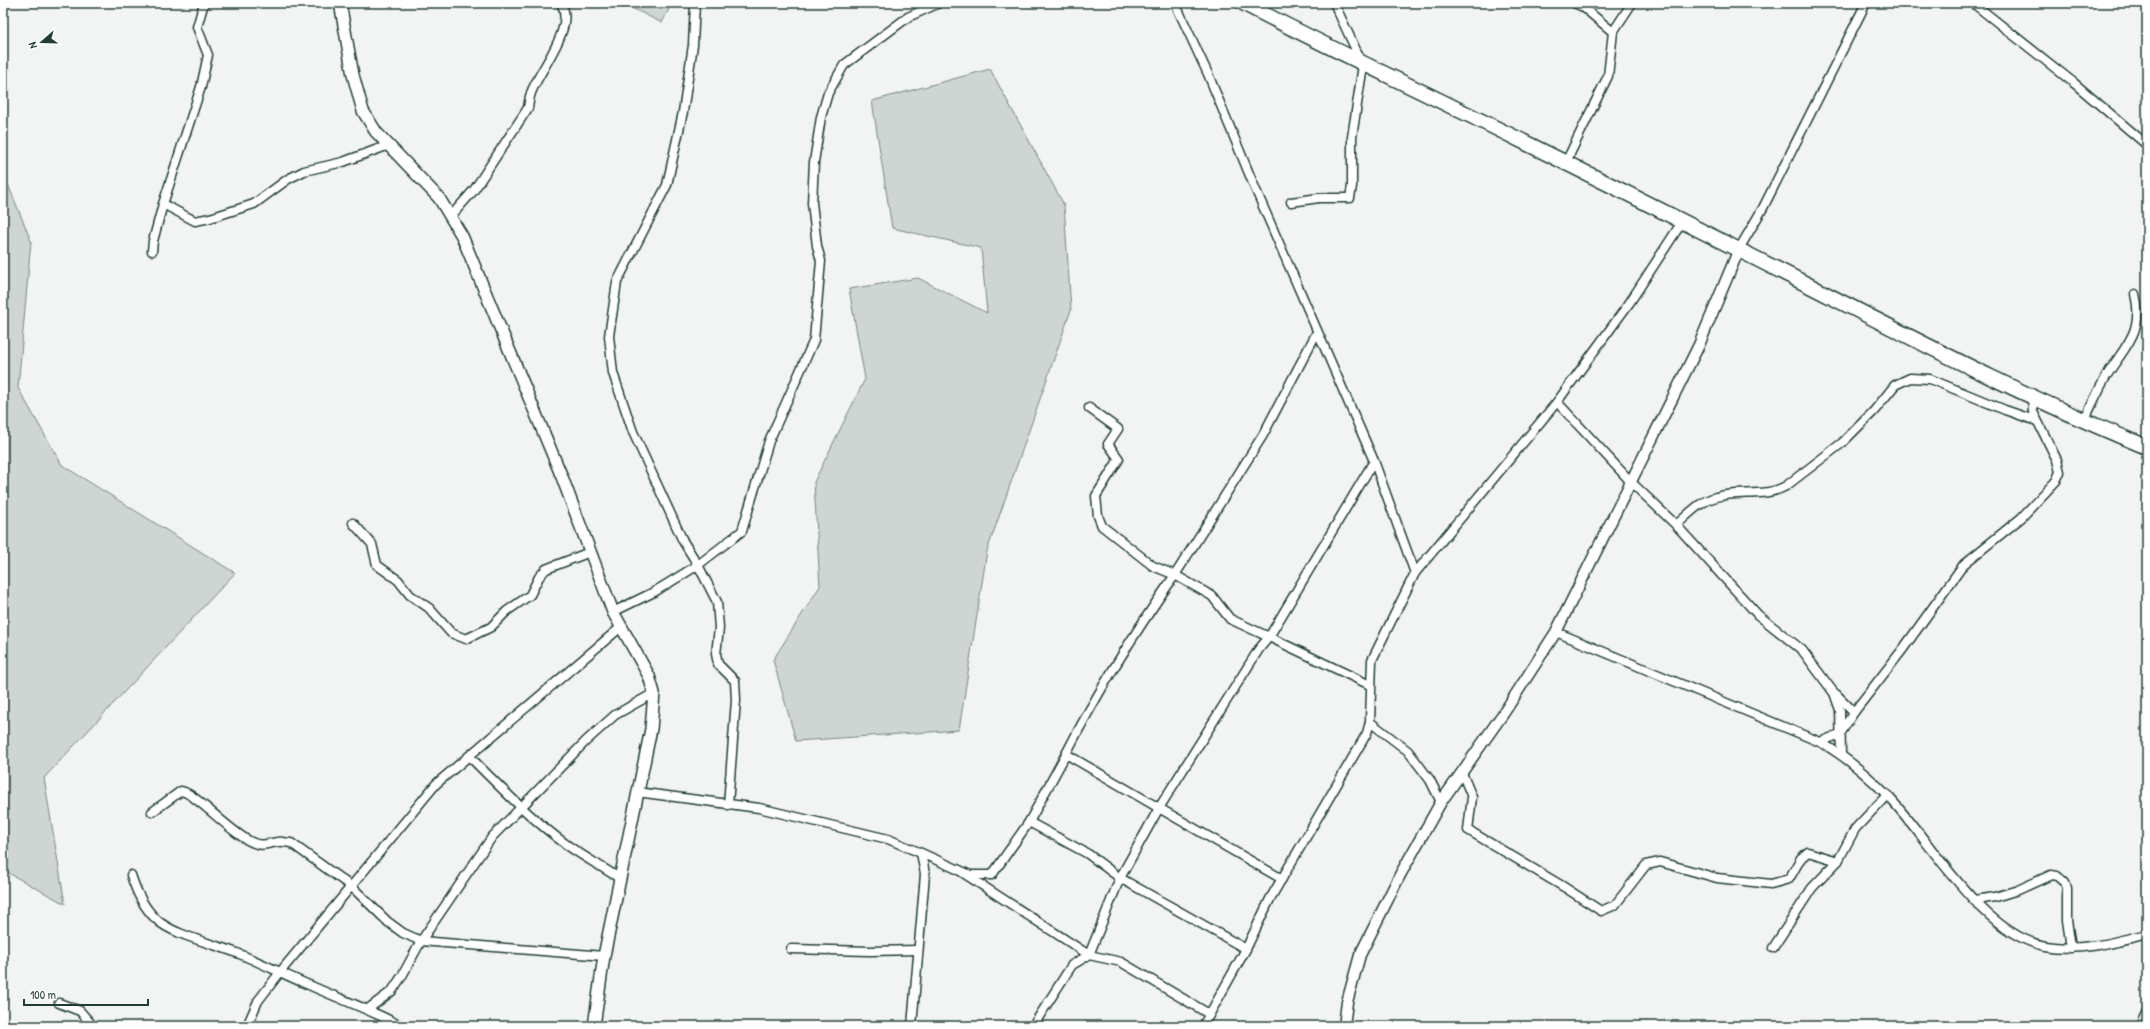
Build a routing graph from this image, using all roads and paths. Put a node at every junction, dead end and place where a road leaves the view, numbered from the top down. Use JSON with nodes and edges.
{"nodes":[{"id":1,"x":204,"y":3,"type":"edge"},
{"id":2,"x":340,"y":3,"type":"edge"},
{"id":3,"x":560,"y":3,"type":"edge"},
{"id":4,"x":694,"y":3,"type":"edge"},
{"id":5,"x":938,"y":3,"type":"edge"},
{"id":6,"x":1174,"y":3,"type":"edge"},
{"id":7,"x":1243,"y":3,"type":"edge"},
{"id":8,"x":1334,"y":3,"type":"edge"},
{"id":9,"x":1574,"y":3,"type":"edge"},
{"id":10,"x":1632,"y":3,"type":"edge"},
{"id":11,"x":1866,"y":3,"type":"edge"},
{"id":12,"x":1973,"y":3,"type":"edge"},
{"id":13,"x":1613,"y":32,"type":"junction"},
{"id":14,"x":1363,"y":65,"type":"junction"},
{"id":15,"x":389,"y":145,"type":"junction"},
{"id":16,"x":2147,"y":145,"type":"edge"},
{"id":17,"x":1565,"y":164,"type":"junction"},
{"id":18,"x":1291,"y":202,"type":"dead end"},
{"id":19,"x":163,"y":204,"type":"junction"},
{"id":20,"x":451,"y":216,"type":"junction"},
{"id":21,"x":1682,"y":222,"type":"junction"},
{"id":22,"x":1738,"y":249,"type":"junction"},
{"id":23,"x":152,"y":251,"type":"dead end"},
{"id":24,"x":2135,"y":294,"type":"dead end"},
{"id":25,"x":1317,"y":332,"type":"junction"},
{"id":26,"x":2032,"y":396,"type":"junction"},
{"id":27,"x":1558,"y":402,"type":"junction"},
{"id":28,"x":1089,"y":408,"type":"dead end"},
{"id":29,"x":2037,"y":420,"type":"junction"},
{"id":30,"x":2084,"y":422,"type":"junction"},
{"id":31,"x":2147,"y":447,"type":"edge"},
{"id":32,"x":1374,"y":461,"type":"junction"},
{"id":33,"x":1631,"y":482,"type":"junction"},
{"id":34,"x":353,"y":523,"type":"dead end"},
{"id":35,"x":1676,"y":526,"type":"junction"},
{"id":36,"x":590,"y":552,"type":"junction"},
{"id":37,"x":698,"y":565,"type":"junction"},
{"id":38,"x":1415,"y":573,"type":"junction"},
{"id":39,"x":1175,"y":575,"type":"junction"},
{"id":40,"x":613,"y":612,"type":"junction"},
{"id":41,"x":621,"y":627,"type":"junction"},
{"id":42,"x":1556,"y":632,"type":"junction"},
{"id":43,"x":1269,"y":637,"type":"junction"},
{"id":44,"x":1370,"y":685,"type":"junction"},
{"id":45,"x":654,"y":693,"type":"junction"},
{"id":46,"x":1834,"y":693,"type":"junction"},
{"id":47,"x":1854,"y":712,"type":"junction"},
{"id":48,"x":1370,"y":722,"type":"junction"},
{"id":49,"x":1840,"y":734,"type":"junction"},
{"id":50,"x":1820,"y":742,"type":"junction"},
{"id":51,"x":1066,"y":754,"type":"junction"},
{"id":52,"x":1841,"y":754,"type":"junction"},
{"id":53,"x":469,"y":756,"type":"junction"},
{"id":54,"x":1462,"y":773,"type":"junction"},
{"id":55,"x":637,"y":792,"type":"junction"},
{"id":56,"x":1886,"y":795,"type":"junction"},
{"id":57,"x":1441,"y":802,"type":"junction"},
{"id":58,"x":728,"y":805,"type":"junction"},
{"id":59,"x":521,"y":808,"type":"junction"},
{"id":60,"x":1159,"y":808,"type":"junction"},
{"id":61,"x":152,"y":812,"type":"dead end"},
{"id":62,"x":1029,"y":822,"type":"junction"},
{"id":63,"x":921,"y":853,"type":"junction"},
{"id":64,"x":1838,"y":861,"type":"junction"},
{"id":65,"x":957,"y":869,"type":"junction"},
{"id":66,"x":130,"y":875,"type":"dead end"},
{"id":67,"x":619,"y":878,"type":"junction"},
{"id":68,"x":1120,"y":878,"type":"junction"},
{"id":69,"x":1282,"y":879,"type":"junction"},
{"id":70,"x":352,"y":887,"type":"junction"},
{"id":71,"x":1974,"y":900,"type":"junction"},
{"id":72,"x":2147,"y":934,"type":"edge"},
{"id":73,"x":421,"y":941,"type":"junction"},
{"id":74,"x":1773,"y":948,"type":"dead end"},
{"id":75,"x":2071,"y":948,"type":"junction"},
{"id":76,"x":790,"y":949,"type":"dead end"},
{"id":77,"x":1246,"y":949,"type":"junction"},
{"id":78,"x":918,"y":950,"type":"junction"},
{"id":79,"x":1089,"y":955,"type":"junction"},
{"id":80,"x":604,"y":956,"type":"junction"},
{"id":81,"x":281,"y":971,"type":"junction"},
{"id":82,"x":59,"y":1003,"type":"dead end"},
{"id":83,"x":368,"y":1009,"type":"junction"},
{"id":84,"x":2147,"y":1012,"type":"edge"},
{"id":85,"x":1209,"y":1014,"type":"junction"},
{"id":86,"x":93,"y":1026,"type":"edge"},
{"id":87,"x":247,"y":1026,"type":"edge"},
{"id":88,"x":401,"y":1026,"type":"edge"},
{"id":89,"x":594,"y":1026,"type":"edge"},
{"id":90,"x":912,"y":1026,"type":"edge"},
{"id":91,"x":1033,"y":1026,"type":"edge"},
{"id":92,"x":1204,"y":1026,"type":"edge"},
{"id":93,"x":1344,"y":1026,"type":"edge"},
{"id":94,"x":2140,"y":1026,"type":"edge"}],
"edges":[{"from":1,"to":19,"type":"street"},
{"from":2,"to":15,"type":"main road"},
{"from":3,"to":20,"type":"street"},
{"from":4,"to":37,"type":"street"},
{"from":5,"to":37,"type":"street"},
{"from":6,"to":25,"type":"street"},
{"from":7,"to":14,"type":"highway"},
{"from":8,"to":14,"type":"street"},
{"from":9,"to":13,"type":"street"},
{"from":10,"to":13,"type":"street"},
{"from":11,"to":22,"type":"street"},
{"from":12,"to":16,"type":"street"},
{"from":13,"to":17,"type":"street"},
{"from":14,"to":17,"type":"highway"},
{"from":14,"to":18,"type":"street"},
{"from":15,"to":19,"type":"street"},
{"from":15,"to":20,"type":"main road"},
{"from":17,"to":21,"type":"highway"},
{"from":19,"to":23,"type":"street"},
{"from":20,"to":36,"type":"main road"},
{"from":21,"to":22,"type":"highway"},
{"from":21,"to":27,"type":"street"},
{"from":22,"to":26,"type":"highway"},
{"from":22,"to":33,"type":"street"},
{"from":24,"to":30,"type":"street"},
{"from":25,"to":32,"type":"street"},
{"from":25,"to":39,"type":"street"},
{"from":26,"to":29,"type":"street"},
{"from":26,"to":30,"type":"highway"},
{"from":27,"to":33,"type":"street"},
{"from":27,"to":38,"type":"street"},
{"from":28,"to":39,"type":"street"},
{"from":29,"to":35,"type":"street"},
{"from":29,"to":47,"type":"street"},
{"from":30,"to":31,"type":"highway"},
{"from":32,"to":38,"type":"street"},
{"from":32,"to":43,"type":"street"},
{"from":33,"to":35,"type":"street"},
{"from":33,"to":42,"type":"street"},
{"from":34,"to":36,"type":"street"},
{"from":35,"to":46,"type":"street"},
{"from":36,"to":40,"type":"main road"},
{"from":37,"to":40,"type":"street"},
{"from":37,"to":58,"type":"street"},
{"from":38,"to":44,"type":"street"},
{"from":39,"to":43,"type":"street"},
{"from":39,"to":51,"type":"street"},
{"from":40,"to":41,"type":"main road"},
{"from":41,"to":45,"type":"main road"},
{"from":41,"to":53,"type":"street"},
{"from":42,"to":50,"type":"street"},
{"from":42,"to":54,"type":"street"},
{"from":43,"to":44,"type":"street"},
{"from":43,"to":60,"type":"street"},
{"from":44,"to":48,"type":"street"},
{"from":45,"to":55,"type":"main road"},
{"from":45,"to":59,"type":"street"},
{"from":46,"to":47,"type":"street"},
{"from":46,"to":49,"type":"street"},
{"from":47,"to":49,"type":"street"},
{"from":48,"to":57,"type":"street"},
{"from":48,"to":69,"type":"street"},
{"from":49,"to":50,"type":"street"},
{"from":49,"to":52,"type":"street"},
{"from":50,"to":52,"type":"street"},
{"from":51,"to":60,"type":"street"},
{"from":51,"to":62,"type":"street"},
{"from":52,"to":56,"type":"street"},
{"from":53,"to":59,"type":"street"},
{"from":53,"to":70,"type":"street"},
{"from":54,"to":57,"type":"street"},
{"from":54,"to":64,"type":"street"},
{"from":55,"to":58,"type":"street"},
{"from":55,"to":67,"type":"main road"},
{"from":56,"to":64,"type":"street"},
{"from":56,"to":71,"type":"street"},
{"from":57,"to":93,"type":"street"},
{"from":58,"to":63,"type":"street"},
{"from":59,"to":67,"type":"street"},
{"from":59,"to":73,"type":"street"},
{"from":60,"to":68,"type":"street"},
{"from":60,"to":69,"type":"street"},
{"from":61,"to":70,"type":"street"},
{"from":62,"to":65,"type":"street"},
{"from":62,"to":68,"type":"street"},
{"from":63,"to":65,"type":"street"},
{"from":63,"to":78,"type":"street"},
{"from":64,"to":74,"type":"street"},
{"from":65,"to":79,"type":"street"},
{"from":66,"to":81,"type":"street"},
{"from":67,"to":80,"type":"main road"},
{"from":68,"to":77,"type":"street"},
{"from":68,"to":79,"type":"street"},
{"from":69,"to":77,"type":"street"},
{"from":70,"to":73,"type":"street"},
{"from":70,"to":81,"type":"street"},
{"from":71,"to":75,"type":"street"},
{"from":71,"to":75,"type":"street"},
{"from":72,"to":75,"type":"street"},
{"from":73,"to":80,"type":"street"},
{"from":73,"to":83,"type":"street"},
{"from":76,"to":78,"type":"street"},
{"from":77,"to":85,"type":"street"},
{"from":78,"to":90,"type":"street"},
{"from":79,"to":85,"type":"street"},
{"from":79,"to":91,"type":"street"},
{"from":80,"to":89,"type":"main road"},
{"from":81,"to":83,"type":"street"},
{"from":81,"to":87,"type":"street"},
{"from":82,"to":86,"type":"street"},
{"from":83,"to":88,"type":"street"},
{"from":84,"to":94,"type":"street"},
{"from":85,"to":92,"type":"street"}]}
